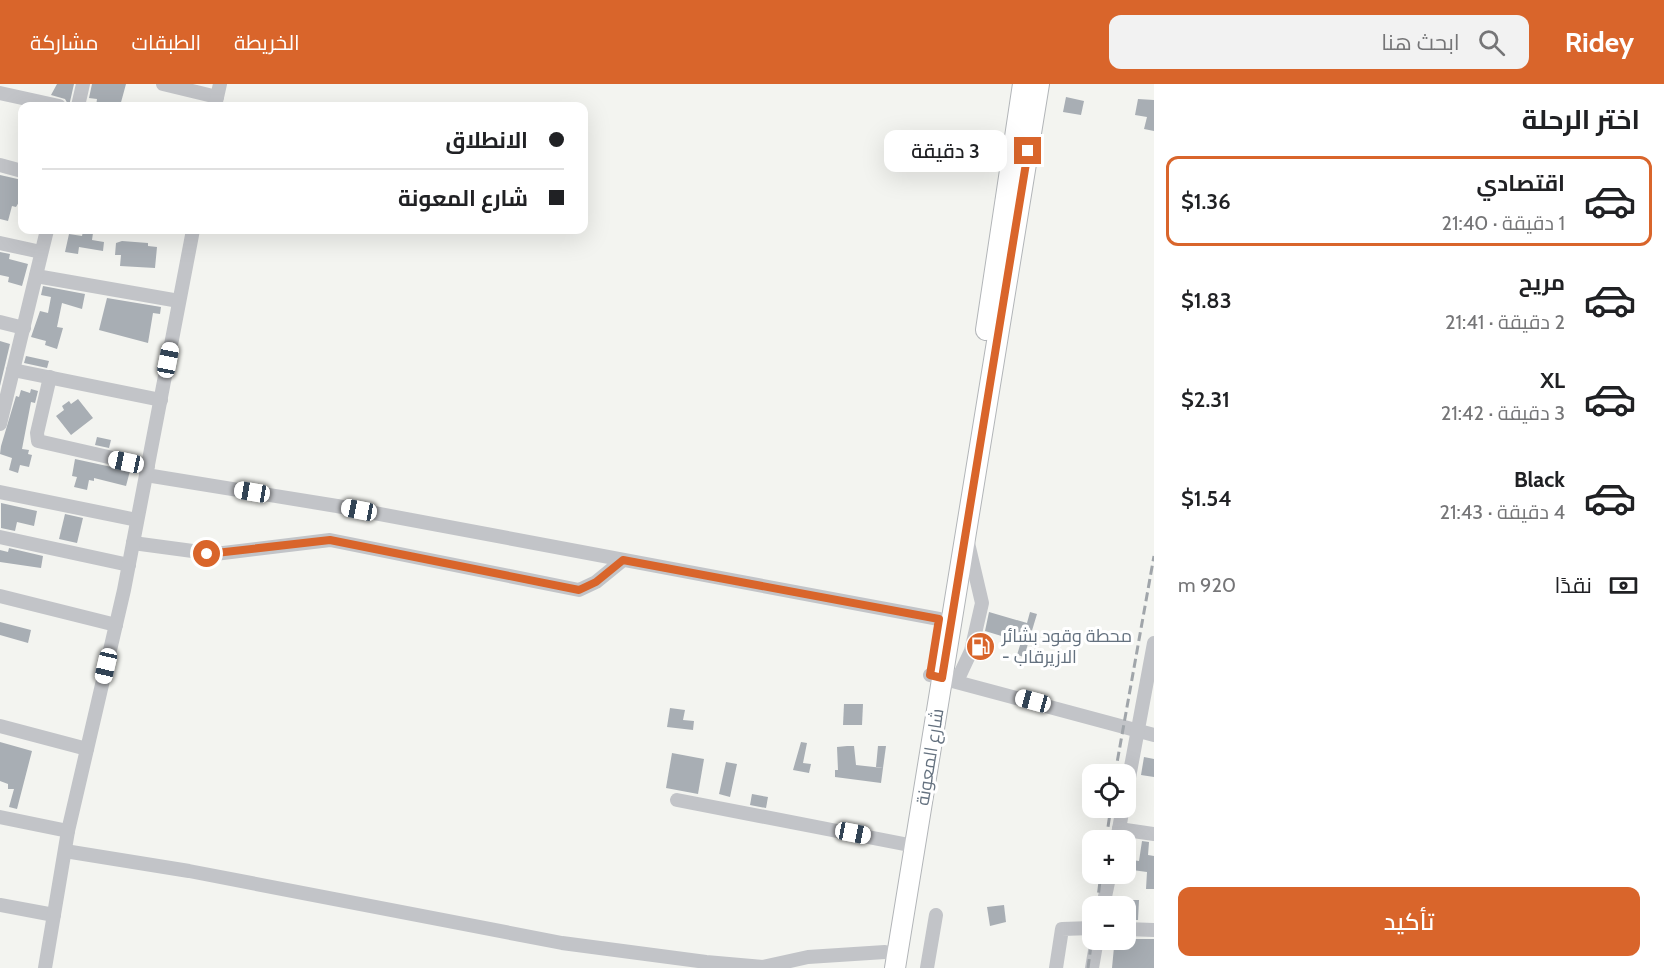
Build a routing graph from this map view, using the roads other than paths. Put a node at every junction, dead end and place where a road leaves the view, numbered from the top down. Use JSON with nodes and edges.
{"nodes":[{"id":1,"x":83,"y":84,"type":"edge"},
{"id":2,"x":163,"y":84,"type":"edge"},
{"id":3,"x":1023,"y":84,"type":"edge"},
{"id":4,"x":1039,"y":84,"type":"edge"},
{"id":5,"x":0,"y":93,"type":"edge"},
{"id":6,"x":217,"y":96,"type":"edge"},
{"id":7,"x":41,"y":102,"type":"edge"},
{"id":8,"x":79,"y":102,"type":"edge"},
{"id":9,"x":0,"y":165,"type":"edge"},
{"id":10,"x":18,"y":170,"type":"edge"},
{"id":11,"x":46,"y":234,"type":"edge"},
{"id":12,"x":192,"y":234,"type":"edge"},
{"id":13,"x":0,"y":243,"type":"edge"},
{"id":14,"x":41,"y":252,"type":"junction"},
{"id":15,"x":36,"y":276,"type":"junction"},
{"id":16,"x":179,"y":302,"type":"junction"},
{"id":17,"x":0,"y":322,"type":"edge"},
{"id":18,"x":24,"y":328,"type":"junction"},
{"id":19,"x":14,"y":370,"type":"junction"},
{"id":20,"x":50,"y":377,"type":"junction"},
{"id":21,"x":160,"y":400,"type":"junction"},
{"id":22,"x":3,"y":402,"type":"edge"},
{"id":23,"x":0,"y":424,"type":"edge"},
{"id":24,"x":147,"y":471,"type":"junction"},
{"id":25,"x":0,"y":492,"type":"edge"},
{"id":26,"x":137,"y":520,"type":"junction"},
{"id":27,"x":966,"y":536,"type":"junction"},
{"id":28,"x":0,"y":537,"type":"edge"},
{"id":29,"x":133,"y":543,"type":"junction"},
{"id":30,"x":623,"y":560,"type":"junction"},
{"id":31,"x":129,"y":565,"type":"junction"},
{"id":32,"x":0,"y":596,"type":"edge"},
{"id":33,"x":939,"y":619,"type":"junction"},
{"id":34,"x":116,"y":625,"type":"junction"},
{"id":35,"x":1154,"y":643,"type":"edge"},
{"id":36,"x":943,"y":678,"type":"junction"},
{"id":37,"x":1150,"y":694,"type":"edge"},
{"id":38,"x":0,"y":726,"type":"edge"},
{"id":39,"x":1139,"y":732,"type":"junction"},
{"id":40,"x":1154,"y":735,"type":"edge"},
{"id":41,"x":87,"y":749,"type":"junction"},
{"id":42,"x":1132,"y":764,"type":"edge"},
{"id":43,"x":677,"y":800,"type":"dead end"},
{"id":44,"x":0,"y":818,"type":"edge"},
{"id":45,"x":69,"y":831,"type":"junction"},
{"id":46,"x":1136,"y":834,"type":"edge"},
{"id":47,"x":1154,"y":834,"type":"edge"},
{"id":48,"x":904,"y":844,"type":"junction"},
{"id":49,"x":65,"y":851,"type":"junction"},
{"id":50,"x":0,"y":905,"type":"edge"},
{"id":51,"x":54,"y":915,"type":"junction"},
{"id":52,"x":936,"y":915,"type":"dead end"},
{"id":53,"x":1082,"y":928,"type":"edge"},
{"id":54,"x":1136,"y":929,"type":"edge"},
{"id":55,"x":1154,"y":930,"type":"edge"},
{"id":56,"x":1095,"y":950,"type":"edge"},
{"id":57,"x":887,"y":963,"type":"edge"},
{"id":58,"x":706,"y":965,"type":"edge"},
{"id":59,"x":45,"y":968,"type":"edge"},
{"id":60,"x":927,"y":968,"type":"edge"},
{"id":61,"x":1056,"y":968,"type":"edge"},
{"id":62,"x":1092,"y":968,"type":"edge"}],
"edges":[{"from":1,"to":8,"type":"street"},
{"from":2,"to":6,"type":"street"},
{"from":3,"to":33,"type":"highway","name":"شارع المعونة"},
{"from":4,"to":27,"type":"highway","name":"شارع المعونة"},
{"from":5,"to":7,"type":"street"},
{"from":9,"to":10,"type":"street"},
{"from":11,"to":14,"type":"street"},
{"from":12,"to":16,"type":"street"},
{"from":13,"to":14,"type":"street"},
{"from":14,"to":15,"type":"street"},
{"from":15,"to":16,"type":"street"},
{"from":15,"to":18,"type":"street"},
{"from":16,"to":21,"type":"street"},
{"from":17,"to":18,"type":"street"},
{"from":18,"to":19,"type":"street"},
{"from":19,"to":20,"type":"street"},
{"from":19,"to":22,"type":"street"},
{"from":20,"to":21,"type":"street"},
{"from":20,"to":24,"type":"street"},
{"from":21,"to":24,"type":"street"},
{"from":22,"to":23,"type":"street"},
{"from":24,"to":26,"type":"street"},
{"from":24,"to":30,"type":"street"},
{"from":25,"to":26,"type":"street"},
{"from":26,"to":29,"type":"street"},
{"from":27,"to":36,"type":"highway","name":"شارع المعونة"},
{"from":27,"to":36,"type":"street"},
{"from":28,"to":31,"type":"street"},
{"from":29,"to":30,"type":"street"},
{"from":29,"to":31,"type":"street"},
{"from":30,"to":33,"type":"street"},
{"from":31,"to":34,"type":"street"},
{"from":32,"to":34,"type":"street"},
{"from":33,"to":36,"type":"highway","name":"شارع المعونة"},
{"from":34,"to":41,"type":"street"},
{"from":35,"to":37,"type":"street"},
{"from":36,"to":39,"type":"street"},
{"from":36,"to":48,"type":"highway","name":"شارع المعونة"},
{"from":36,"to":57,"type":"highway","name":"شارع المعونة"},
{"from":37,"to":39,"type":"street"},
{"from":38,"to":41,"type":"street"},
{"from":39,"to":40,"type":"street"},
{"from":39,"to":42,"type":"street"},
{"from":41,"to":45,"type":"street"},
{"from":43,"to":48,"type":"street"},
{"from":44,"to":45,"type":"street"},
{"from":45,"to":49,"type":"street"},
{"from":46,"to":47,"type":"street"},
{"from":48,"to":57,"type":"highway","name":"شارع المعونة"},
{"from":49,"to":51,"type":"street"},
{"from":49,"to":58,"type":"street"},
{"from":50,"to":51,"type":"street"},
{"from":51,"to":59,"type":"street"},
{"from":52,"to":60,"type":"street"},
{"from":53,"to":61,"type":"street"},
{"from":54,"to":55,"type":"street"},
{"from":56,"to":62,"type":"street"},
{"from":57,"to":58,"type":"street"}]}
